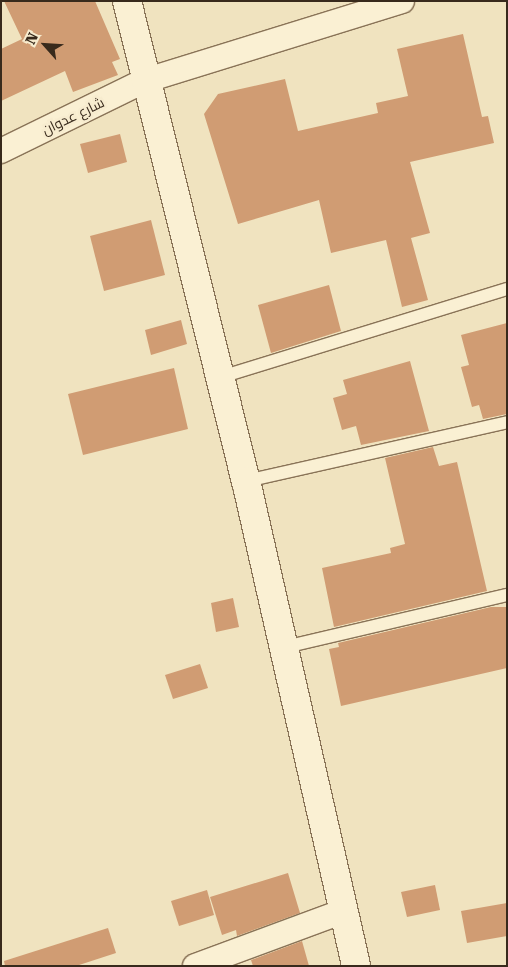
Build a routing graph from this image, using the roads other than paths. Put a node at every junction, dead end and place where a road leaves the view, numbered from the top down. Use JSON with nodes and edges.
{"nodes":[{"id":1,"x":127,"y":1,"type":"edge"},
{"id":2,"x":402,"y":1,"type":"edge"},
{"id":3,"x":144,"y":81,"type":"junction"},
{"id":4,"x":1,"y":151,"type":"edge"},
{"id":5,"x":507,"y":289,"type":"edge"},
{"id":6,"x":221,"y":377,"type":"junction"},
{"id":7,"x":507,"y":422,"type":"edge"},
{"id":8,"x":246,"y":481,"type":"junction"},
{"id":9,"x":507,"y":595,"type":"edge"},
{"id":10,"x":285,"y":646,"type":"junction"},
{"id":11,"x":344,"y":910,"type":"junction"},
{"id":12,"x":195,"y":966,"type":"edge"},
{"id":13,"x":356,"y":966,"type":"edge"}],
"edges":[{"from":1,"to":3,"type":"street"},
{"from":2,"to":3,"type":"street","name":"شارع عدوان"},
{"from":3,"to":4,"type":"street","name":"شارع عدوان"},
{"from":3,"to":6,"type":"street"},
{"from":5,"to":6,"type":"lane"},
{"from":6,"to":8,"type":"street"},
{"from":7,"to":8,"type":"lane"},
{"from":8,"to":10,"type":"street"},
{"from":9,"to":10,"type":"lane"},
{"from":10,"to":11,"type":"street"},
{"from":11,"to":12,"type":"street"},
{"from":11,"to":13,"type":"street"}]}
